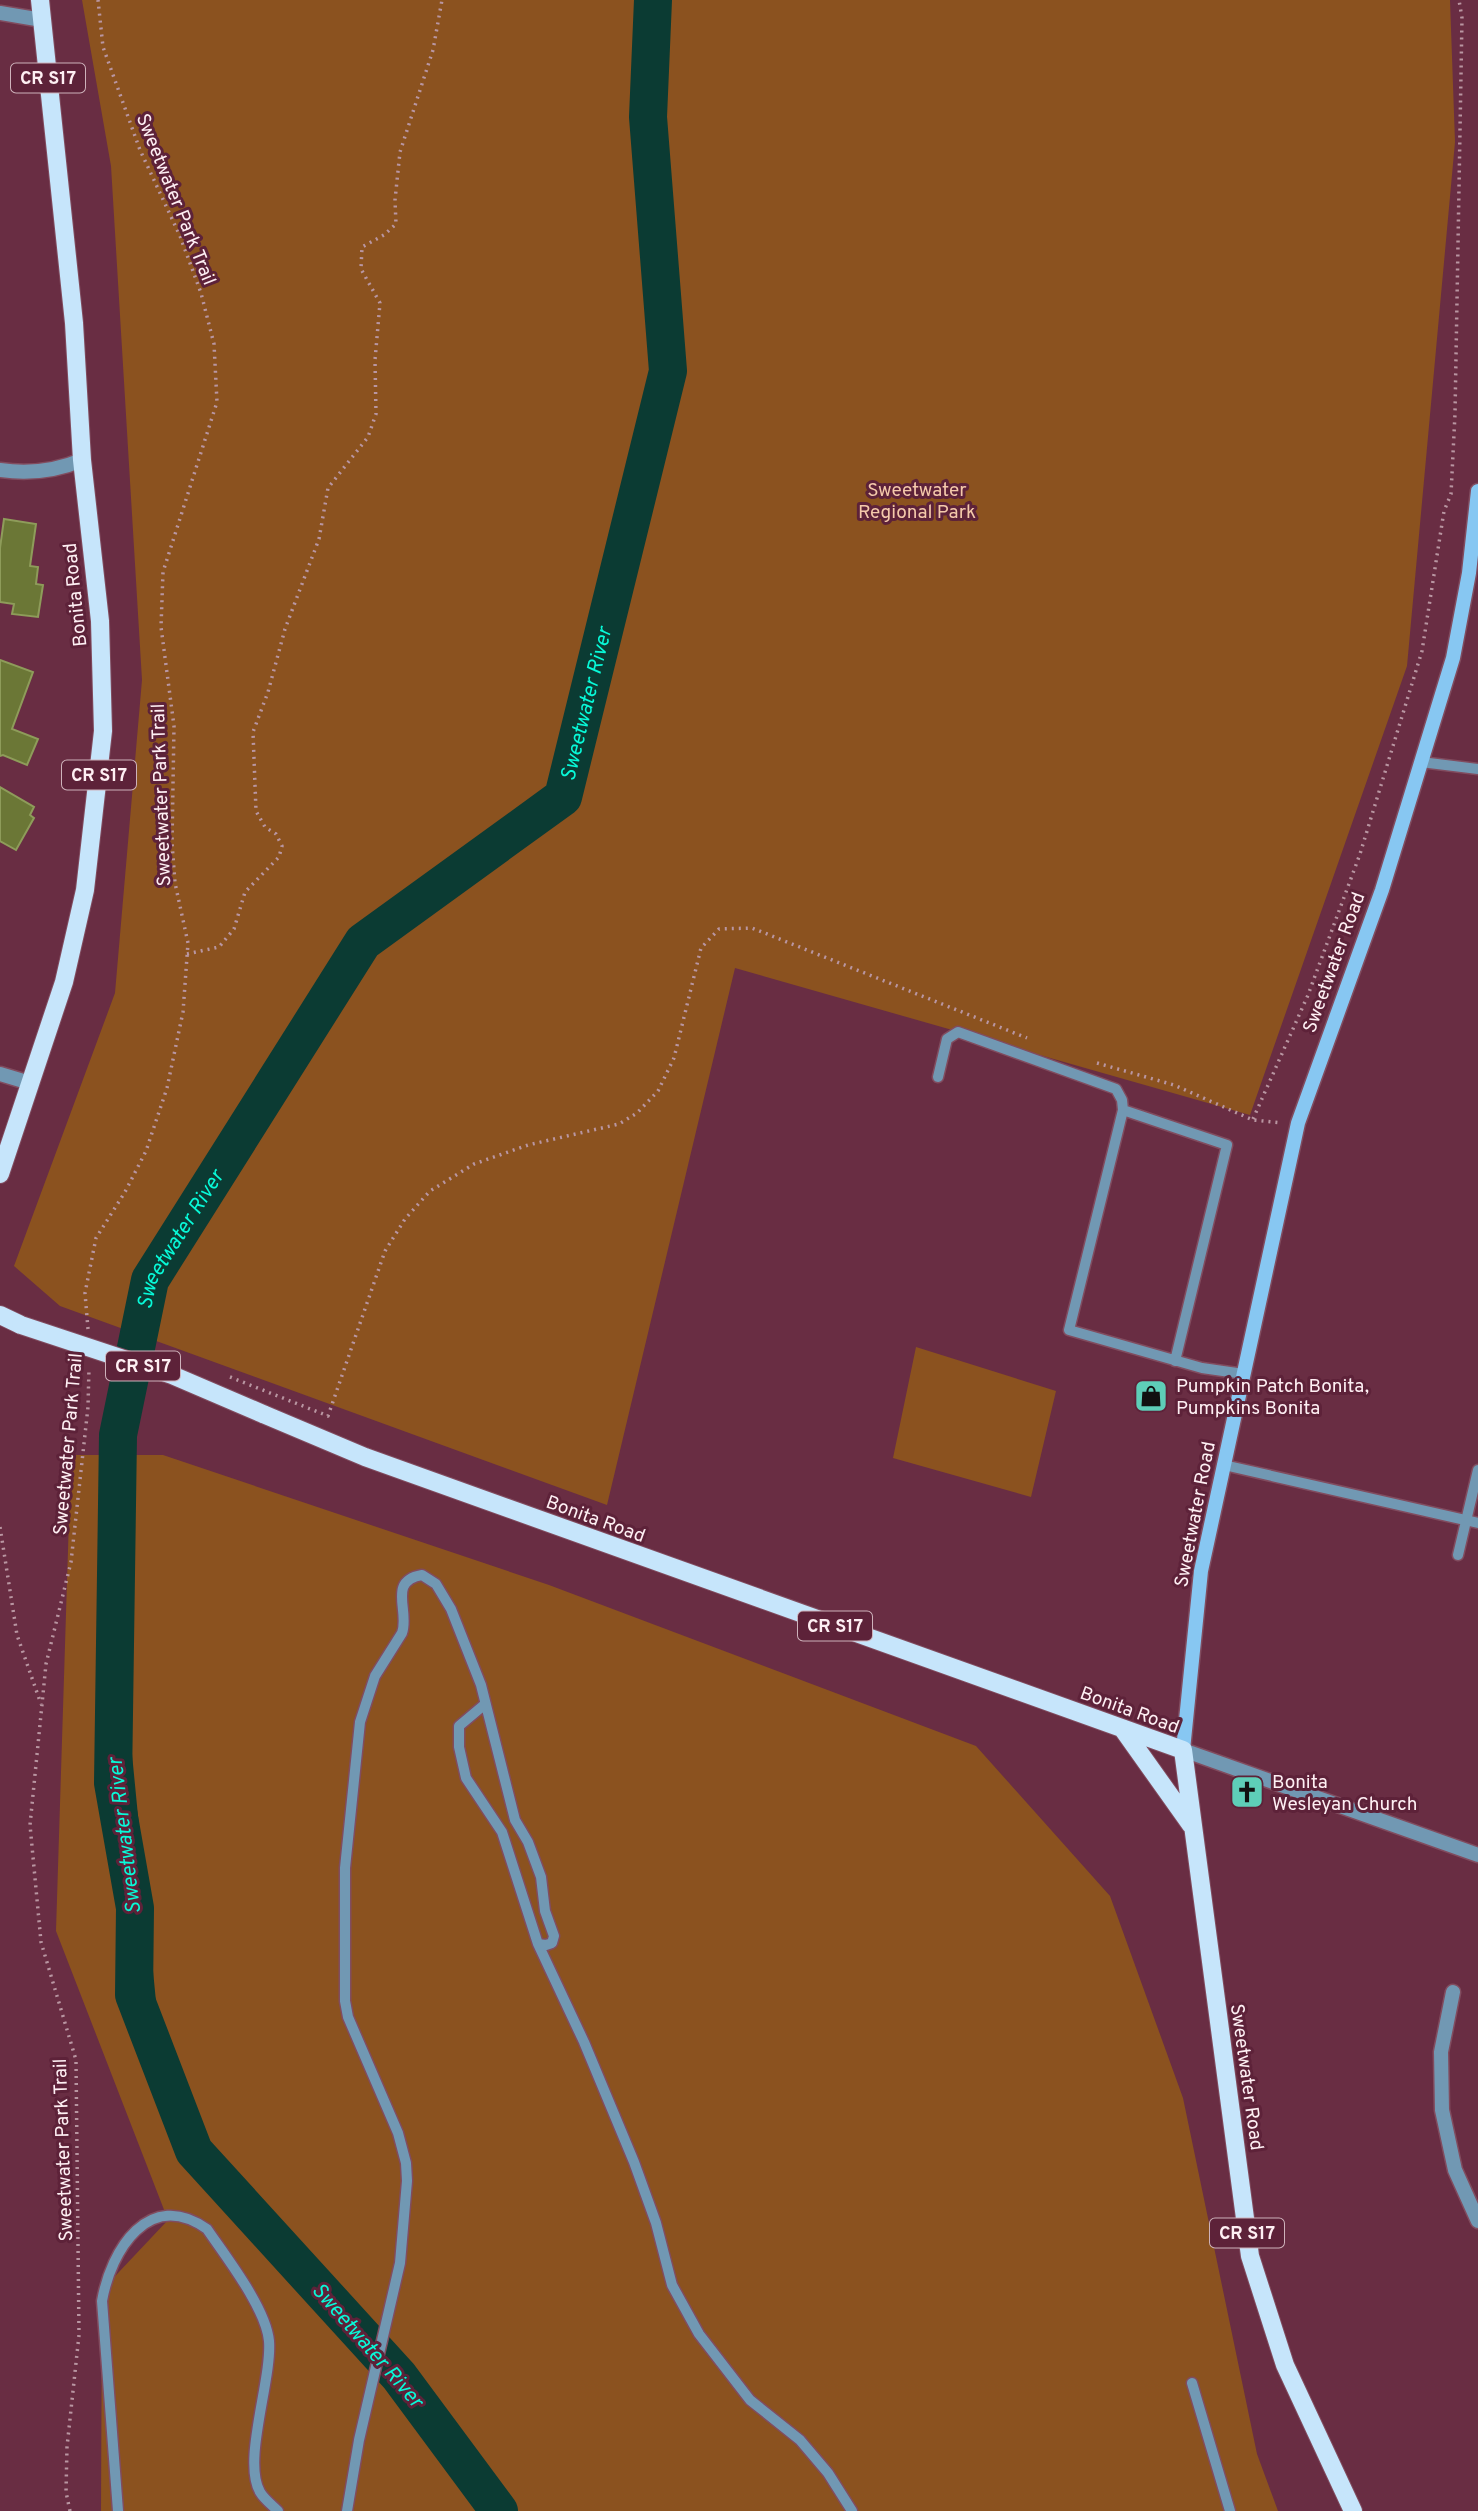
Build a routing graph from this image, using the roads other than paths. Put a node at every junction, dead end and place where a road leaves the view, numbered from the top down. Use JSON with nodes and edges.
{"nodes":[{"id":1,"x":40,"y":0,"type":"edge"},
{"id":2,"x":0,"y":14,"type":"edge"},
{"id":3,"x":42,"y":20,"type":"junction"},
{"id":4,"x":82,"y":460,"type":"junction"},
{"id":5,"x":0,"y":470,"type":"edge"},
{"id":6,"x":1478,"y":491,"type":"edge"},
{"id":7,"x":1478,"y":498,"type":"edge"},
{"id":8,"x":1421,"y":762,"type":"junction"},
{"id":9,"x":1478,"y":769,"type":"edge"},
{"id":10,"x":0,"y":1074,"type":"edge"},
{"id":11,"x":937,"y":1077,"type":"dead end"},
{"id":12,"x":30,"y":1083,"type":"junction"},
{"id":13,"x":1123,"y":1110,"type":"junction"},
{"id":14,"x":0,"y":1174,"type":"edge"},
{"id":15,"x":0,"y":1315,"type":"edge"},
{"id":16,"x":1175,"y":1361,"type":"junction"},
{"id":17,"x":1244,"y":1374,"type":"junction"},
{"id":18,"x":1224,"y":1465,"type":"junction"},
{"id":19,"x":1478,"y":1470,"type":"edge"},
{"id":20,"x":1466,"y":1521,"type":"junction"},
{"id":21,"x":1478,"y":1523,"type":"edge"},
{"id":22,"x":1458,"y":1555,"type":"dead end"},
{"id":23,"x":484,"y":1705,"type":"junction"},
{"id":24,"x":1122,"y":1728,"type":"junction"},
{"id":25,"x":1183,"y":1750,"type":"junction"},
{"id":26,"x":1193,"y":1828,"type":"junction"},
{"id":27,"x":1478,"y":1855,"type":"edge"},
{"id":28,"x":538,"y":1944,"type":"junction"},
{"id":29,"x":1453,"y":1992,"type":"dead end"},
{"id":30,"x":1478,"y":2221,"type":"edge"},
{"id":31,"x":1192,"y":2383,"type":"dead end"},
{"id":32,"x":118,"y":2511,"type":"edge"},
{"id":33,"x":278,"y":2511,"type":"edge"},
{"id":34,"x":347,"y":2511,"type":"edge"},
{"id":35,"x":852,"y":2511,"type":"edge"},
{"id":36,"x":1230,"y":2511,"type":"edge"},
{"id":37,"x":1353,"y":2511,"type":"edge"}],
"edges":[{"from":1,"to":3,"type":"main road","name":"Bonita Road","number":"CR S17"},
{"from":2,"to":3,"type":"street"},
{"from":3,"to":4,"type":"main road","name":"Bonita Road","number":"CR S17"},
{"from":4,"to":5,"type":"street"},
{"from":4,"to":12,"type":"main road","name":"Bonita Road","number":"CR S17"},
{"from":6,"to":7,"type":"main road","name":"Sweetwater Road"},
{"from":7,"to":8,"type":"main road","name":"Sweetwater Road"},
{"from":8,"to":9,"type":"lane"},
{"from":8,"to":17,"type":"main road","name":"Sweetwater Road"},
{"from":10,"to":12,"type":"street"},
{"from":11,"to":13,"type":"lane"},
{"from":12,"to":14,"type":"main road","name":"Bonita Road","number":"CR S17"},
{"from":13,"to":16,"type":"lane"},
{"from":13,"to":16,"type":"lane"},
{"from":15,"to":24,"type":"main road","name":"Bonita Road","number":"CR S17","bridge":true},
{"from":16,"to":17,"type":"lane"},
{"from":17,"to":18,"type":"main road","name":"Sweetwater Road"},
{"from":18,"to":20,"type":"lane"},
{"from":18,"to":25,"type":"main road","name":"Sweetwater Road"},
{"from":19,"to":20,"type":"lane"},
{"from":20,"to":21,"type":"lane"},
{"from":20,"to":22,"type":"lane"},
{"from":23,"to":28,"type":"lane"},
{"from":23,"to":28,"type":"lane"},
{"from":23,"to":34,"type":"lane"},
{"from":24,"to":25,"type":"main road","name":"Bonita Road","number":"CR S17"},
{"from":24,"to":26,"type":"main road"},
{"from":25,"to":26,"type":"main road","name":"Sweetwater Road","number":"CR S17"},
{"from":25,"to":27,"type":"street"},
{"from":26,"to":37,"type":"main road","name":"Sweetwater Road","number":"CR S17"},
{"from":28,"to":35,"type":"lane"},
{"from":29,"to":30,"type":"street"},
{"from":31,"to":36,"type":"lane"},
{"from":32,"to":33,"type":"lane"}]}
